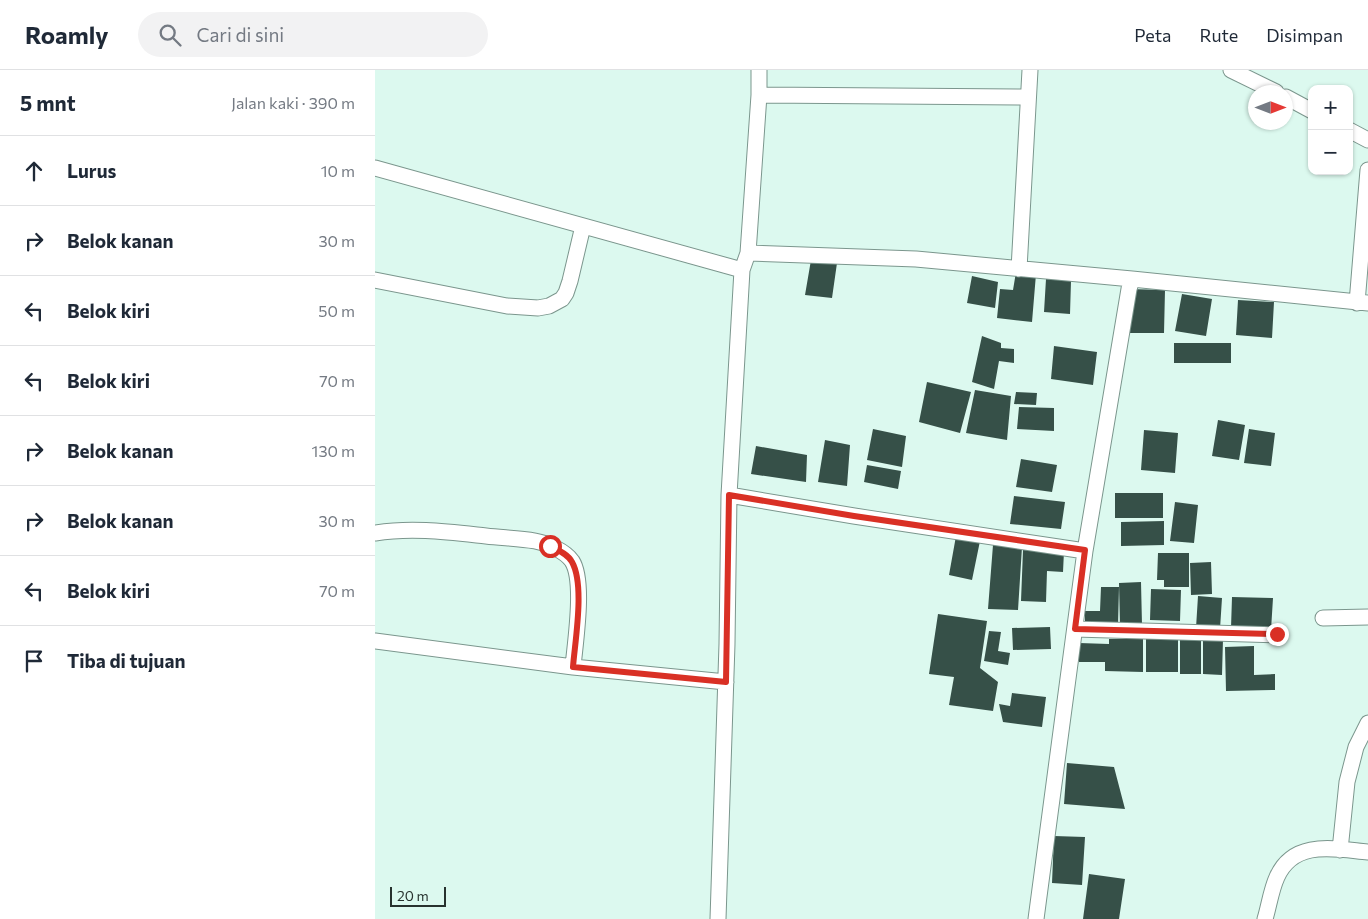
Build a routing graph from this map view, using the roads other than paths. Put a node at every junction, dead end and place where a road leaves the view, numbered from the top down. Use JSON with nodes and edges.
{"nodes":[{"id":1,"x":759,"y":70,"type":"edge"},
{"id":2,"x":1030,"y":70,"type":"edge"},
{"id":3,"x":1231,"y":70,"type":"edge"},
{"id":4,"x":1262,"y":85,"type":"edge"},
{"id":5,"x":759,"y":95,"type":"junction"},
{"id":6,"x":1027,"y":96,"type":"junction"},
{"id":7,"x":1293,"y":101,"type":"edge"},
{"id":8,"x":1308,"y":109,"type":"edge"},
{"id":9,"x":1353,"y":132,"type":"edge"},
{"id":10,"x":1368,"y":140,"type":"edge"},
{"id":11,"x":375,"y":168,"type":"edge"},
{"id":12,"x":1368,"y":170,"type":"edge"},
{"id":13,"x":583,"y":226,"type":"junction"},
{"id":14,"x":748,"y":253,"type":"junction"},
{"id":15,"x":1019,"y":269,"type":"junction"},
{"id":16,"x":742,"y":270,"type":"junction"},
{"id":17,"x":1132,"y":279,"type":"junction"},
{"id":18,"x":375,"y":280,"type":"edge"},
{"id":19,"x":1363,"y":303,"type":"edge"},
{"id":20,"x":729,"y":495,"type":"junction"},
{"id":21,"x":375,"y":533,"type":"edge"},
{"id":22,"x":1085,"y":550,"type":"junction"},
{"id":23,"x":1368,"y":616,"type":"edge"},
{"id":24,"x":1323,"y":618,"type":"dead end"},
{"id":25,"x":1075,"y":629,"type":"junction"},
{"id":26,"x":1277,"y":634,"type":"dead end"},
{"id":27,"x":375,"y":640,"type":"edge"},
{"id":28,"x":573,"y":667,"type":"junction"},
{"id":29,"x":726,"y":682,"type":"junction"},
{"id":30,"x":1368,"y":723,"type":"edge"},
{"id":31,"x":1340,"y":850,"type":"junction"},
{"id":32,"x":1368,"y":852,"type":"edge"},
{"id":33,"x":719,"y":919,"type":"edge"},
{"id":34,"x":1036,"y":919,"type":"edge"},
{"id":35,"x":1265,"y":919,"type":"edge"}],
"edges":[{"from":1,"to":5,"type":"street"},
{"from":2,"to":6,"type":"street"},
{"from":3,"to":4,"type":"street"},
{"from":5,"to":6,"type":"street"},
{"from":5,"to":14,"type":"street"},
{"from":6,"to":15,"type":"street"},
{"from":7,"to":8,"type":"street"},
{"from":9,"to":10,"type":"street"},
{"from":11,"to":13,"type":"street"},
{"from":12,"to":19,"type":"street"},
{"from":13,"to":16,"type":"street"},
{"from":13,"to":18,"type":"street"},
{"from":14,"to":15,"type":"street"},
{"from":14,"to":16,"type":"street"},
{"from":15,"to":17,"type":"street"},
{"from":16,"to":20,"type":"street"},
{"from":17,"to":19,"type":"street"},
{"from":17,"to":22,"type":"street"},
{"from":20,"to":22,"type":"street"},
{"from":20,"to":29,"type":"street"},
{"from":21,"to":28,"type":"street"},
{"from":22,"to":25,"type":"street"},
{"from":23,"to":24,"type":"street"},
{"from":25,"to":26,"type":"street"},
{"from":25,"to":34,"type":"street"},
{"from":27,"to":28,"type":"street"},
{"from":28,"to":29,"type":"street"},
{"from":29,"to":33,"type":"street"},
{"from":30,"to":31,"type":"street"},
{"from":31,"to":32,"type":"street"},
{"from":31,"to":35,"type":"street"}]}
